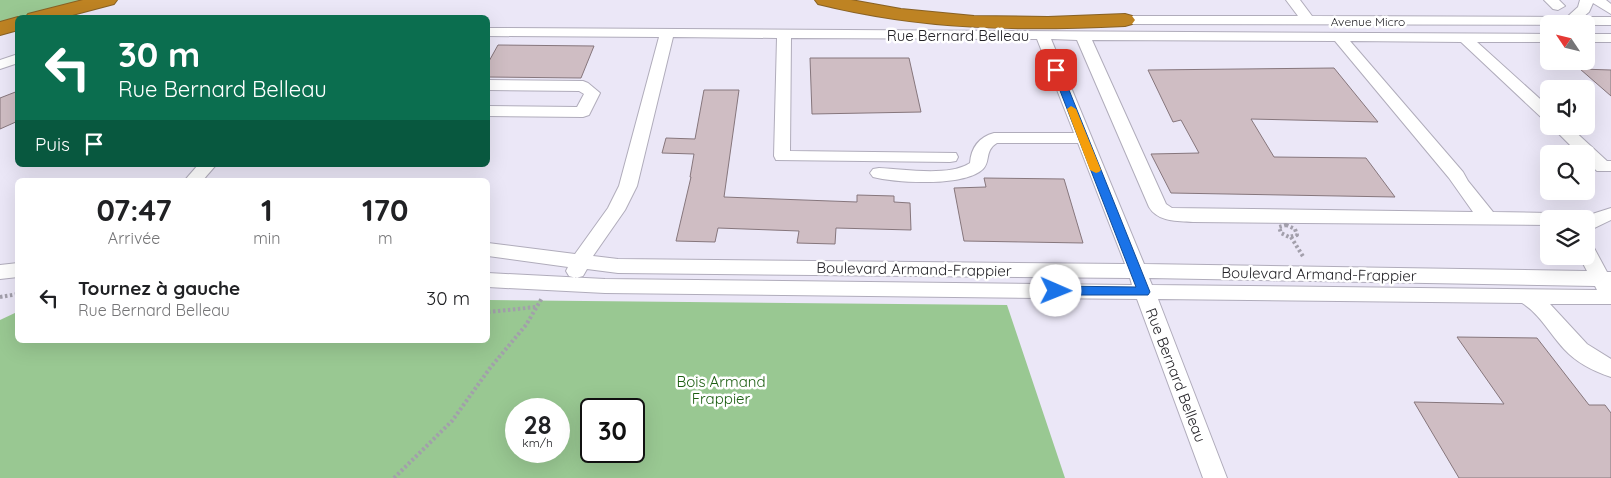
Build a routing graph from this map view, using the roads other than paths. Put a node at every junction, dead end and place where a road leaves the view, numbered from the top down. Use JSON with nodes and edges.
{"nodes":[{"id":1,"x":107,"y":0,"type":"edge"},
{"id":2,"x":825,"y":0,"type":"edge"},
{"id":3,"x":936,"y":0,"type":"edge"},
{"id":4,"x":1293,"y":0,"type":"edge"},
{"id":5,"x":1587,"y":0,"type":"edge"},
{"id":6,"x":1597,"y":0,"type":"edge"},
{"id":7,"x":1611,"y":10,"type":"edge"},
{"id":8,"x":47,"y":15,"type":"edge"},
{"id":9,"x":1577,"y":15,"type":"edge"},
{"id":10,"x":1125,"y":20,"type":"junction"},
{"id":11,"x":1310,"y":21,"type":"junction"},
{"id":12,"x":1540,"y":21,"type":"edge"},
{"id":13,"x":1595,"y":22,"type":"edge"},
{"id":14,"x":1611,"y":22,"type":"edge"},
{"id":15,"x":15,"y":24,"type":"edge"},
{"id":16,"x":0,"y":29,"type":"edge"},
{"id":17,"x":490,"y":33,"type":"edge"},
{"id":18,"x":633,"y":33,"type":"joint"},
{"id":19,"x":667,"y":34,"type":"junction"},
{"id":20,"x":784,"y":34,"type":"junction"},
{"id":21,"x":1043,"y":36,"type":"junction"},
{"id":22,"x":1083,"y":36,"type":"junction"},
{"id":23,"x":1339,"y":37,"type":"junction"},
{"id":24,"x":1465,"y":38,"type":"junction"},
{"id":25,"x":1540,"y":38,"type":"edge"},
{"id":26,"x":1595,"y":38,"type":"edge"},
{"id":27,"x":1611,"y":38,"type":"edge"},
{"id":28,"x":15,"y":59,"type":"edge"},
{"id":29,"x":0,"y":65,"type":"edge"},
{"id":30,"x":490,"y":85,"type":"edge"},
{"id":31,"x":1540,"y":108,"type":"edge"},
{"id":32,"x":490,"y":111,"type":"edge"},
{"id":33,"x":1568,"y":135,"type":"edge"},
{"id":34,"x":1083,"y":138,"type":"junction"},
{"id":35,"x":950,"y":157,"type":"dead end"},
{"id":36,"x":1611,"y":166,"type":"edge"},
{"id":37,"x":205,"y":167,"type":"edge"},
{"id":38,"x":879,"y":173,"type":"dead end"},
{"id":39,"x":196,"y":178,"type":"edge"},
{"id":40,"x":1611,"y":214,"type":"edge"},
{"id":41,"x":1488,"y":218,"type":"junction"},
{"id":42,"x":1595,"y":219,"type":"edge"},
{"id":43,"x":1540,"y":221,"type":"edge"},
{"id":44,"x":490,"y":250,"type":"edge"},
{"id":45,"x":580,"y":261,"type":"junction"},
{"id":46,"x":1594,"y":265,"type":"edge"},
{"id":47,"x":15,"y":270,"type":"edge"},
{"id":48,"x":0,"y":272,"type":"edge"},
{"id":49,"x":1509,"y":276,"type":"junction"},
{"id":50,"x":490,"y":280,"type":"edge"},
{"id":51,"x":1140,"y":282,"type":"junction"},
{"id":52,"x":571,"y":284,"type":"junction"},
{"id":53,"x":1608,"y":288,"type":"edge"},
{"id":54,"x":1524,"y":296,"type":"junction"},
{"id":55,"x":1611,"y":368,"type":"edge"},
{"id":56,"x":1215,"y":478,"type":"edge"}],
"edges":[{"from":1,"to":8,"type":"highway"},
{"from":2,"to":10,"type":"highway"},
{"from":3,"to":10,"type":"highway"},
{"from":4,"to":11,"type":"street"},
{"from":5,"to":9,"type":"street"},
{"from":6,"to":7,"type":"street"},
{"from":10,"to":11,"type":"street","name":"Avenue Micro"},
{"from":11,"to":12,"type":"street","name":"Avenue Micro"},
{"from":13,"to":14,"type":"street","name":"Avenue Micro"},
{"from":15,"to":16,"type":"highway"},
{"from":17,"to":18,"type":"street","name":"Rue Bernard Belleau"},
{"from":18,"to":19,"type":"street","name":"Rue Bernard Belleau"},
{"from":19,"to":20,"type":"street","name":"Rue Bernard Belleau"},
{"from":19,"to":45,"type":"street"},
{"from":20,"to":21,"type":"street","name":"Rue Bernard Belleau"},
{"from":20,"to":35,"type":"street"},
{"from":21,"to":22,"type":"street"},
{"from":21,"to":34,"type":"street","name":"Rue Bernard Belleau"},
{"from":22,"to":23,"type":"street"},
{"from":22,"to":41,"type":"street"},
{"from":23,"to":24,"type":"street"},
{"from":23,"to":41,"type":"street"},
{"from":24,"to":25,"type":"street"},
{"from":24,"to":31,"type":"street"},
{"from":26,"to":27,"type":"street"},
{"from":28,"to":29,"type":"street"},
{"from":30,"to":32,"type":"street"},
{"from":33,"to":36,"type":"street"},
{"from":34,"to":38,"type":"street"},
{"from":34,"to":51,"type":"street","name":"Rue Bernard Belleau"},
{"from":37,"to":39,"type":"street"},
{"from":40,"to":42,"type":"street"},
{"from":41,"to":43,"type":"street"},
{"from":44,"to":45,"type":"street","name":"Boulevard Armand-Frappier"},
{"from":45,"to":51,"type":"street","name":"Boulevard Armand-Frappier"},
{"from":45,"to":52,"type":"street"},
{"from":46,"to":53,"type":"street"},
{"from":47,"to":48,"type":"street"},
{"from":49,"to":51,"type":"street","name":"Boulevard Armand-Frappier"},
{"from":49,"to":53,"type":"street","name":"Boulevard Armand-Frappier"},
{"from":49,"to":54,"type":"street"},
{"from":50,"to":52,"type":"street","name":"Boulevard Armand-Frappier"},
{"from":51,"to":52,"type":"street","name":"Boulevard Armand-Frappier"},
{"from":51,"to":54,"type":"street","name":"Boulevard Armand-Frappier"},
{"from":51,"to":56,"type":"street","name":"Rue Bernard Belleau"},
{"from":53,"to":54,"type":"street","name":"Boulevard Armand-Frappier"},
{"from":54,"to":55,"type":"street"}]}
